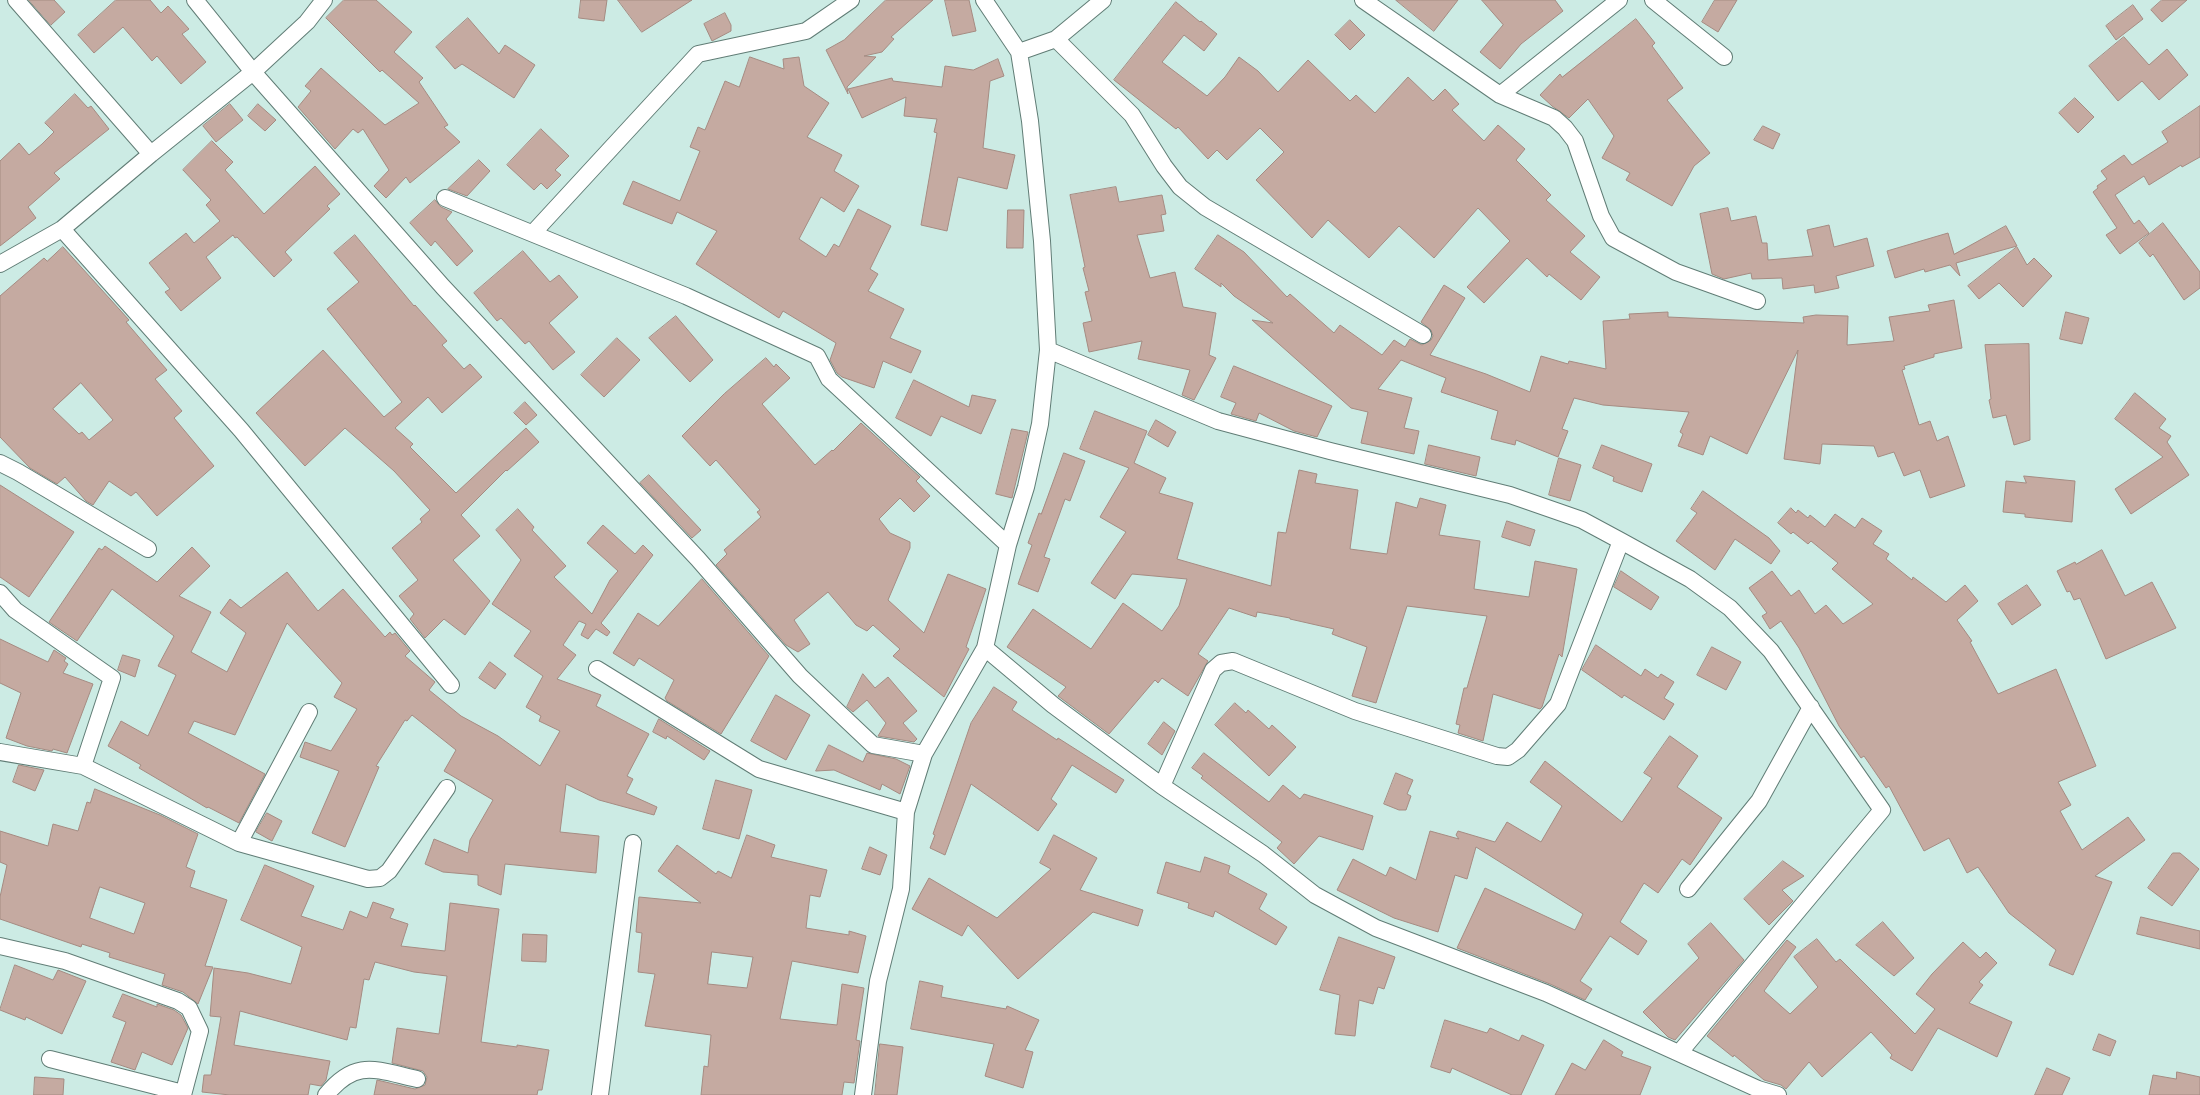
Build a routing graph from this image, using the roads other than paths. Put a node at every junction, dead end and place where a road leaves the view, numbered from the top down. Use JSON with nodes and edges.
{"nodes":[{"id":1,"x":16,"y":0,"type":"edge"},
{"id":2,"x":195,"y":0,"type":"edge"},
{"id":3,"x":324,"y":0,"type":"edge"},
{"id":4,"x":850,"y":0,"type":"edge"},
{"id":5,"x":984,"y":0,"type":"edge"},
{"id":6,"x":1104,"y":0,"type":"edge"},
{"id":7,"x":1363,"y":0,"type":"edge"},
{"id":8,"x":1619,"y":0,"type":"edge"},
{"id":9,"x":1653,"y":0,"type":"edge"},
{"id":10,"x":1056,"y":39,"type":"junction"},
{"id":11,"x":1019,"y":52,"type":"junction"},
{"id":12,"x":1724,"y":57,"type":"dead end"},
{"id":13,"x":253,"y":72,"type":"junction"},
{"id":14,"x":1500,"y":95,"type":"junction"},
{"id":15,"x":151,"y":154,"type":"junction"},
{"id":16,"x":445,"y":198,"type":"dead end"},
{"id":17,"x":62,"y":229,"type":"junction"},
{"id":18,"x":533,"y":233,"type":"junction"},
{"id":19,"x":0,"y":264,"type":"edge"},
{"id":20,"x":1757,"y":301,"type":"dead end"},
{"id":21,"x":1422,"y":335,"type":"dead end"},
{"id":22,"x":1048,"y":350,"type":"junction"},
{"id":23,"x":0,"y":463,"type":"edge"},
{"id":24,"x":1621,"y":541,"type":"junction"},
{"id":25,"x":1008,"y":545,"type":"junction"},
{"id":26,"x":148,"y":549,"type":"dead end"},
{"id":27,"x":0,"y":593,"type":"edge"},
{"id":28,"x":985,"y":648,"type":"junction"},
{"id":29,"x":597,"y":669,"type":"dead end"},
{"id":30,"x":451,"y":685,"type":"dead end"},
{"id":31,"x":1810,"y":707,"type":"junction"},
{"id":32,"x":309,"y":712,"type":"dead end"},
{"id":33,"x":0,"y":752,"type":"edge"},
{"id":34,"x":924,"y":754,"type":"junction"},
{"id":35,"x":82,"y":766,"type":"junction"},
{"id":36,"x":1162,"y":786,"type":"junction"},
{"id":37,"x":447,"y":788,"type":"dead end"},
{"id":38,"x":906,"y":812,"type":"junction"},
{"id":39,"x":239,"y":843,"type":"junction"},
{"id":40,"x":633,"y":843,"type":"dead end"},
{"id":41,"x":1688,"y":889,"type":"dead end"},
{"id":42,"x":0,"y":946,"type":"edge"},
{"id":43,"x":1680,"y":1052,"type":"junction"},
{"id":44,"x":50,"y":1058,"type":"dead end"},
{"id":45,"x":417,"y":1079,"type":"dead end"},
{"id":46,"x":183,"y":1094,"type":"edge"},
{"id":47,"x":326,"y":1095,"type":"edge"},
{"id":48,"x":600,"y":1095,"type":"edge"},
{"id":49,"x":863,"y":1095,"type":"edge"},
{"id":50,"x":1778,"y":1095,"type":"edge"}],
"edges":[{"from":1,"to":15,"type":"street"},
{"from":2,"to":13,"type":"street"},
{"from":3,"to":13,"type":"street"},
{"from":4,"to":18,"type":"street"},
{"from":5,"to":11,"type":"street"},
{"from":6,"to":10,"type":"street"},
{"from":7,"to":14,"type":"street"},
{"from":8,"to":14,"type":"street"},
{"from":9,"to":12,"type":"street"},
{"from":10,"to":11,"type":"street"},
{"from":10,"to":21,"type":"street"},
{"from":11,"to":22,"type":"street"},
{"from":13,"to":15,"type":"street"},
{"from":13,"to":34,"type":"street"},
{"from":14,"to":20,"type":"street"},
{"from":15,"to":17,"type":"street"},
{"from":16,"to":18,"type":"street"},
{"from":17,"to":19,"type":"street"},
{"from":17,"to":30,"type":"street"},
{"from":18,"to":25,"type":"street"},
{"from":22,"to":24,"type":"street"},
{"from":22,"to":25,"type":"street"},
{"from":23,"to":26,"type":"street"},
{"from":24,"to":31,"type":"street"},
{"from":24,"to":36,"type":"street"},
{"from":25,"to":28,"type":"street"},
{"from":27,"to":35,"type":"street"},
{"from":28,"to":34,"type":"street"},
{"from":28,"to":36,"type":"street"},
{"from":29,"to":38,"type":"street"},
{"from":31,"to":41,"type":"street"},
{"from":31,"to":43,"type":"street"},
{"from":32,"to":39,"type":"street"},
{"from":33,"to":35,"type":"street"},
{"from":34,"to":38,"type":"street"},
{"from":35,"to":39,"type":"street"},
{"from":36,"to":43,"type":"street"},
{"from":37,"to":39,"type":"street"},
{"from":38,"to":49,"type":"street"},
{"from":40,"to":48,"type":"street"},
{"from":42,"to":46,"type":"street"},
{"from":43,"to":50,"type":"street"},
{"from":44,"to":46,"type":"street"},
{"from":45,"to":47,"type":"street"}]}
